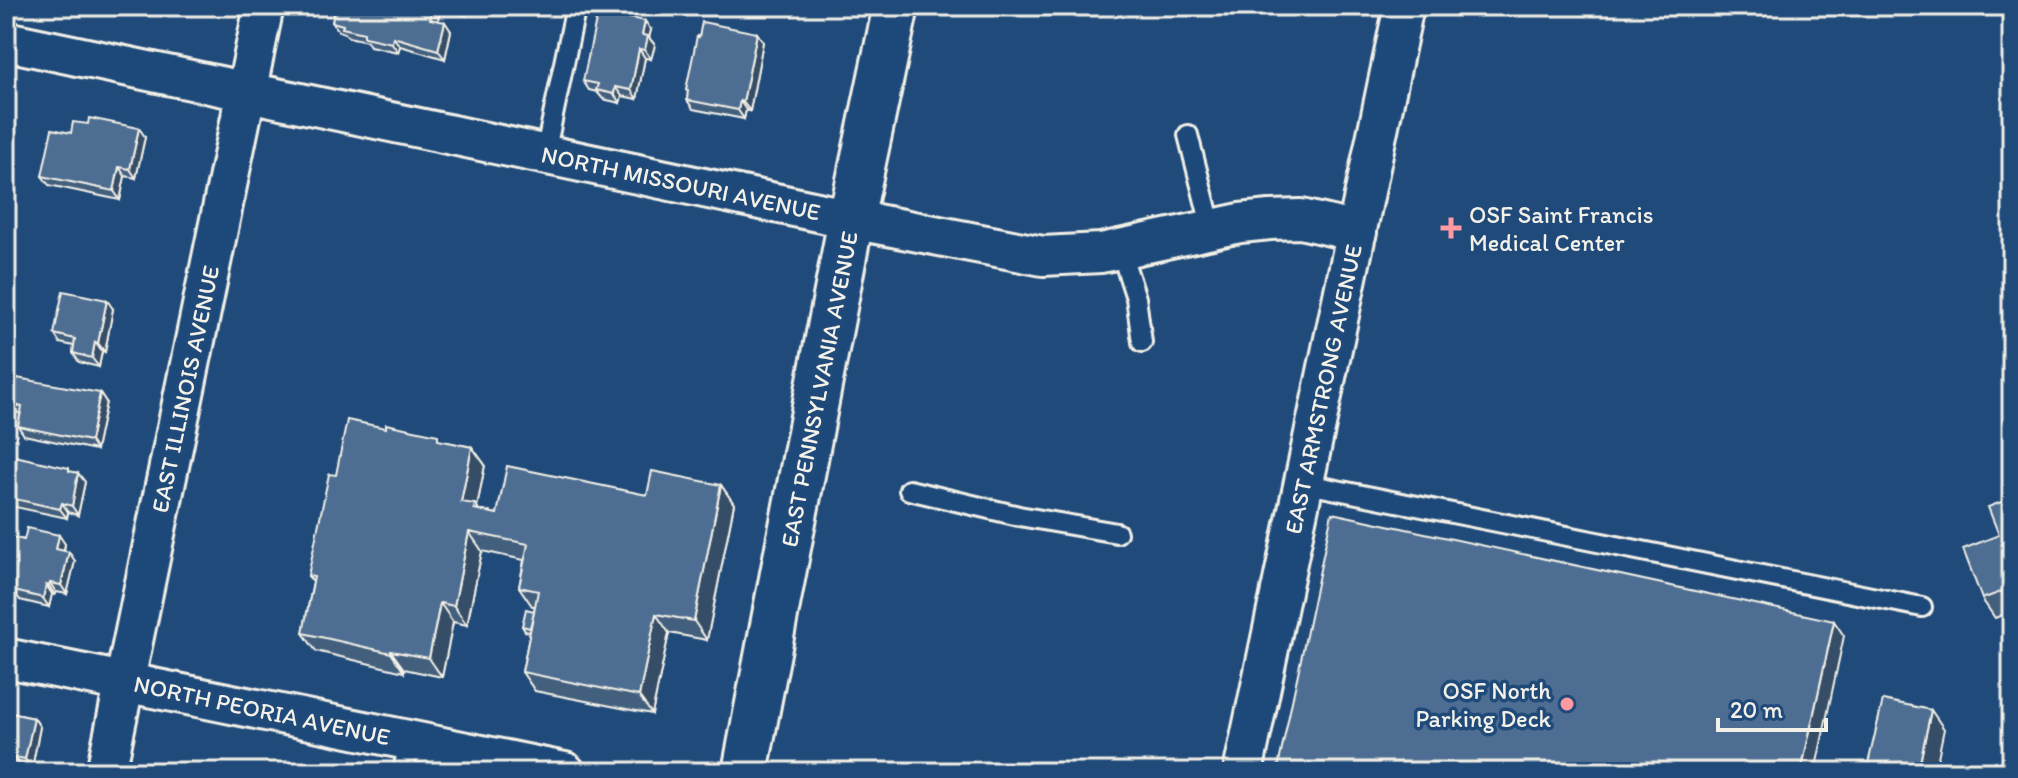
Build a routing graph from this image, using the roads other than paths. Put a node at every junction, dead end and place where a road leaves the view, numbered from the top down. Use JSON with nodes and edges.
{"nodes":[{"id":1,"x":264,"y":6,"type":"edge"},
{"id":2,"x":576,"y":6,"type":"edge"},
{"id":3,"x":896,"y":6,"type":"edge"},
{"id":4,"x":1404,"y":6,"type":"edge"},
{"id":5,"x":6,"y":41,"type":"edge"},
{"id":6,"x":247,"y":90,"type":"junction"},
{"id":7,"x":1188,"y":135,"type":"dead end"},
{"id":8,"x":545,"y":154,"type":"junction"},
{"id":9,"x":851,"y":219,"type":"junction"},
{"id":10,"x":1212,"y":229,"type":"junction"},
{"id":11,"x":1357,"y":232,"type":"junction"},
{"id":12,"x":1120,"y":249,"type":"junction"},
{"id":13,"x":1142,"y":342,"type":"dead end"},
{"id":14,"x":1302,"y":483,"type":"junction"},
{"id":15,"x":909,"y":490,"type":"dead end"},
{"id":16,"x":1117,"y":533,"type":"dead end"},
{"id":17,"x":1922,"y":607,"type":"dead end"},
{"id":18,"x":6,"y":658,"type":"edge"},
{"id":19,"x":124,"y":682,"type":"junction"},
{"id":20,"x":406,"y":756,"type":"edge"},
{"id":21,"x":106,"y":772,"type":"edge"},
{"id":22,"x":565,"y":772,"type":"edge"},
{"id":23,"x":745,"y":772,"type":"edge"},
{"id":24,"x":1243,"y":772,"type":"edge"}],
"edges":[{"from":1,"to":6,"type":"street","name":"EAST ILLINOIS AVENUE"},
{"from":2,"to":8,"type":"lane"},
{"from":3,"to":9,"type":"street","name":"EAST PENNSYLVANIA AVENUE"},
{"from":4,"to":11,"type":"street","name":"EAST ARMSTRONG AVENUE"},
{"from":5,"to":6,"type":"street","name":"NORTH MISSOURI AVENUE"},
{"from":6,"to":8,"type":"street","name":"NORTH MISSOURI AVENUE"},
{"from":6,"to":19,"type":"street","name":"EAST ILLINOIS AVENUE"},
{"from":7,"to":10,"type":"lane"},
{"from":8,"to":9,"type":"street","name":"NORTH MISSOURI AVENUE"},
{"from":9,"to":12,"type":"street","name":"NORTH MISSOURI AVENUE"},
{"from":9,"to":23,"type":"street","name":"EAST PENNSYLVANIA AVENUE"},
{"from":10,"to":11,"type":"street","name":"NORTH MISSOURI AVENUE"},
{"from":10,"to":12,"type":"street","name":"NORTH MISSOURI AVENUE"},
{"from":11,"to":14,"type":"street","name":"EAST ARMSTRONG AVENUE"},
{"from":12,"to":13,"type":"lane"},
{"from":14,"to":17,"type":"lane"},
{"from":14,"to":24,"type":"street","name":"EAST ARMSTRONG AVENUE"},
{"from":15,"to":16,"type":"lane"},
{"from":18,"to":19,"type":"street","name":"NORTH PEORIA AVENUE"},
{"from":19,"to":20,"type":"street","name":"NORTH PEORIA AVENUE"},
{"from":19,"to":21,"type":"street","name":"EAST ILLINOIS AVENUE"},
{"from":20,"to":22,"type":"street","name":"NORTH PEORIA AVENUE"}]}
